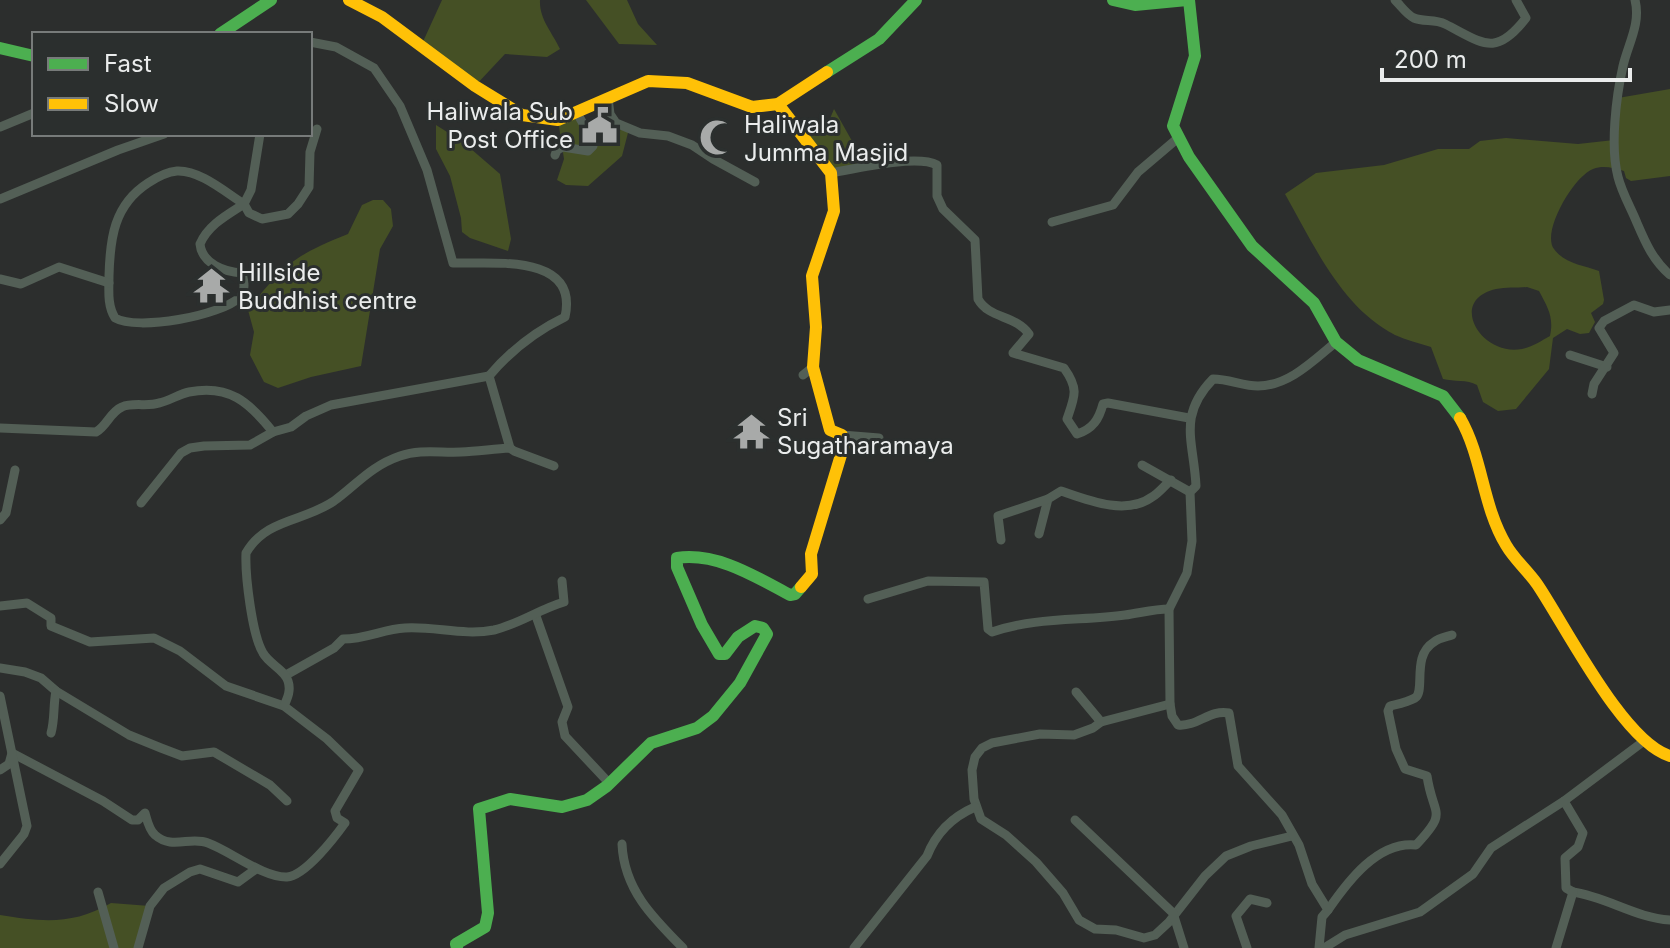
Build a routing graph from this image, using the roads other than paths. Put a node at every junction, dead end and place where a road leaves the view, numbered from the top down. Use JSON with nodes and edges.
{"nodes":[{"id":1,"x":271,"y":0,"type":"edge"},
{"id":2,"x":349,"y":0,"type":"edge"},
{"id":3,"x":916,"y":0,"type":"edge"},
{"id":4,"x":1113,"y":0,"type":"edge"},
{"id":5,"x":1188,"y":0,"type":"edge"},
{"id":6,"x":1395,"y":0,"type":"edge"},
{"id":7,"x":1516,"y":0,"type":"edge"},
{"id":8,"x":1635,"y":0,"type":"edge"},
{"id":9,"x":223,"y":32,"type":"edge"},
{"id":10,"x":312,"y":42,"type":"edge"},
{"id":11,"x":0,"y":48,"type":"edge"},
{"id":12,"x":32,"y":56,"type":"edge"},
{"id":13,"x":608,"y":98,"type":"junction"},
{"id":14,"x":778,"y":104,"type":"junction"},
{"id":15,"x":577,"y":113,"type":"junction"},
{"id":16,"x":32,"y":114,"type":"edge"},
{"id":17,"x":0,"y":127,"type":"edge"},
{"id":18,"x":317,"y":129,"type":"dead end"},
{"id":19,"x":158,"y":136,"type":"edge"},
{"id":20,"x":260,"y":136,"type":"edge"},
{"id":21,"x":1178,"y":138,"type":"junction"},
{"id":22,"x":555,"y":155,"type":"dead end"},
{"id":23,"x":831,"y":173,"type":"junction"},
{"id":24,"x":755,"y":182,"type":"dead end"},
{"id":25,"x":0,"y":199,"type":"edge"},
{"id":26,"x":244,"y":204,"type":"junction"},
{"id":27,"x":1052,"y":222,"type":"dead end"},
{"id":28,"x":1670,"y":275,"type":"edge"},
{"id":29,"x":0,"y":279,"type":"edge"},
{"id":30,"x":109,"y":283,"type":"junction"},
{"id":31,"x":1670,"y":310,"type":"edge"},
{"id":32,"x":1336,"y":342,"type":"junction"},
{"id":33,"x":1570,"y":355,"type":"dead end"},
{"id":34,"x":1607,"y":367,"type":"junction"},
{"id":35,"x":489,"y":376,"type":"junction"},
{"id":36,"x":1592,"y":394,"type":"dead end"},
{"id":37,"x":1189,"y":418,"type":"junction"},
{"id":38,"x":0,"y":428,"type":"edge"},
{"id":39,"x":273,"y":432,"type":"junction"},
{"id":40,"x":842,"y":435,"type":"junction"},
{"id":41,"x":879,"y":438,"type":"dead end"},
{"id":42,"x":510,"y":448,"type":"junction"},
{"id":43,"x":1142,"y":465,"type":"dead end"},
{"id":44,"x":554,"y":466,"type":"dead end"},
{"id":45,"x":15,"y":470,"type":"dead end"},
{"id":46,"x":1171,"y":480,"type":"junction"},
{"id":47,"x":1190,"y":492,"type":"junction"},
{"id":48,"x":1048,"y":499,"type":"junction"},
{"id":49,"x":141,"y":503,"type":"dead end"},
{"id":50,"x":0,"y":520,"type":"edge"},
{"id":51,"x":1039,"y":534,"type":"dead end"},
{"id":52,"x":1001,"y":540,"type":"dead end"},
{"id":53,"x":562,"y":581,"type":"dead end"},
{"id":54,"x":868,"y":599,"type":"dead end"},
{"id":55,"x":0,"y":606,"type":"edge"},
{"id":56,"x":1169,"y":609,"type":"junction"},
{"id":57,"x":536,"y":616,"type":"junction"},
{"id":58,"x":1452,"y":635,"type":"dead end"},
{"id":59,"x":0,"y":668,"type":"edge"},
{"id":60,"x":286,"y":675,"type":"junction"},
{"id":61,"x":56,"y":691,"type":"junction"},
{"id":62,"x":1076,"y":692,"type":"dead end"},
{"id":63,"x":0,"y":696,"type":"edge"},
{"id":64,"x":1170,"y":704,"type":"junction"},
{"id":65,"x":284,"y":706,"type":"junction"},
{"id":66,"x":1101,"y":722,"type":"junction"},
{"id":67,"x":51,"y":733,"type":"dead end"},
{"id":68,"x":1644,"y":741,"type":"junction"},
{"id":69,"x":12,"y":753,"type":"junction"},
{"id":70,"x":1670,"y":756,"type":"edge"},
{"id":71,"x":0,"y":770,"type":"edge"},
{"id":72,"x":610,"y":784,"type":"junction"},
{"id":73,"x":287,"y":801,"type":"dead end"},
{"id":74,"x":1564,"y":801,"type":"junction"},
{"id":75,"x":975,"y":807,"type":"junction"},
{"id":76,"x":1075,"y":820,"type":"dead end"},
{"id":77,"x":1292,"y":836,"type":"junction"},
{"id":78,"x":622,"y":844,"type":"dead end"},
{"id":79,"x":0,"y":864,"type":"edge"},
{"id":80,"x":256,"y":869,"type":"junction"},
{"id":81,"x":98,"y":892,"type":"dead end"},
{"id":82,"x":1573,"y":892,"type":"junction"},
{"id":83,"x":1267,"y":903,"type":"dead end"},
{"id":84,"x":1328,"y":910,"type":"junction"},
{"id":85,"x":1173,"y":913,"type":"junction"},
{"id":86,"x":1670,"y":920,"type":"edge"},
{"id":87,"x":114,"y":948,"type":"edge"},
{"id":88,"x":138,"y":948,"type":"edge"},
{"id":89,"x":457,"y":948,"type":"edge"},
{"id":90,"x":683,"y":948,"type":"edge"},
{"id":91,"x":854,"y":948,"type":"edge"},
{"id":92,"x":1184,"y":948,"type":"edge"},
{"id":93,"x":1247,"y":948,"type":"edge"},
{"id":94,"x":1322,"y":948,"type":"edge"},
{"id":95,"x":1556,"y":948,"type":"edge"}],
"edges":[{"from":1,"to":9,"type":"street"},
{"from":2,"to":15,"type":"street"},
{"from":3,"to":14,"type":"street"},
{"from":4,"to":5,"type":"street"},
{"from":5,"to":21,"type":"street"},
{"from":6,"to":7,"type":"street"},
{"from":8,"to":28,"type":"street"},
{"from":10,"to":35,"type":"street"},
{"from":11,"to":12,"type":"street"},
{"from":13,"to":14,"type":"street"},
{"from":13,"to":15,"type":"street"},
{"from":13,"to":24,"type":"street"},
{"from":14,"to":23,"type":"street"},
{"from":15,"to":22,"type":"street"},
{"from":16,"to":17,"type":"street"},
{"from":18,"to":26,"type":"street"},
{"from":19,"to":25,"type":"street"},
{"from":20,"to":26,"type":"street"},
{"from":21,"to":27,"type":"street"},
{"from":21,"to":32,"type":"street"},
{"from":23,"to":37,"type":"street"},
{"from":23,"to":40,"type":"street"},
{"from":26,"to":30,"type":"street"},
{"from":26,"to":30,"type":"street"},
{"from":29,"to":30,"type":"street"},
{"from":31,"to":34,"type":"street"},
{"from":32,"to":37,"type":"street"},
{"from":32,"to":68,"type":"street"},
{"from":33,"to":34,"type":"street"},
{"from":34,"to":36,"type":"street"},
{"from":35,"to":39,"type":"street"},
{"from":35,"to":42,"type":"street"},
{"from":37,"to":47,"type":"street"},
{"from":38,"to":39,"type":"street"},
{"from":39,"to":49,"type":"street"},
{"from":40,"to":41,"type":"street"},
{"from":40,"to":72,"type":"street"},
{"from":42,"to":44,"type":"street"},
{"from":42,"to":60,"type":"street"},
{"from":43,"to":46,"type":"street"},
{"from":45,"to":50,"type":"street"},
{"from":46,"to":47,"type":"street"},
{"from":46,"to":48,"type":"street"},
{"from":47,"to":56,"type":"street"},
{"from":48,"to":51,"type":"street"},
{"from":48,"to":52,"type":"street"},
{"from":53,"to":57,"type":"street"},
{"from":54,"to":56,"type":"street"},
{"from":55,"to":65,"type":"street"},
{"from":56,"to":64,"type":"street"},
{"from":57,"to":60,"type":"street"},
{"from":57,"to":72,"type":"street"},
{"from":58,"to":84,"type":"street"},
{"from":59,"to":61,"type":"street"},
{"from":60,"to":65,"type":"street"},
{"from":61,"to":67,"type":"street"},
{"from":61,"to":73,"type":"street"},
{"from":62,"to":66,"type":"street"},
{"from":63,"to":69,"type":"street"},
{"from":64,"to":66,"type":"street"},
{"from":64,"to":77,"type":"street"},
{"from":65,"to":80,"type":"street"},
{"from":66,"to":75,"type":"street"},
{"from":68,"to":70,"type":"street"},
{"from":68,"to":74,"type":"street"},
{"from":69,"to":71,"type":"street"},
{"from":69,"to":79,"type":"street"},
{"from":69,"to":80,"type":"street"},
{"from":72,"to":89,"type":"street"},
{"from":74,"to":82,"type":"street"},
{"from":74,"to":94,"type":"street"},
{"from":75,"to":85,"type":"street"},
{"from":75,"to":91,"type":"street"},
{"from":76,"to":85,"type":"street"},
{"from":77,"to":84,"type":"street"},
{"from":77,"to":85,"type":"street"},
{"from":78,"to":90,"type":"street"},
{"from":80,"to":88,"type":"street"},
{"from":81,"to":87,"type":"street"},
{"from":82,"to":86,"type":"street"},
{"from":82,"to":95,"type":"street"},
{"from":83,"to":93,"type":"street"},
{"from":84,"to":94,"type":"street"},
{"from":85,"to":92,"type":"street"}]}
